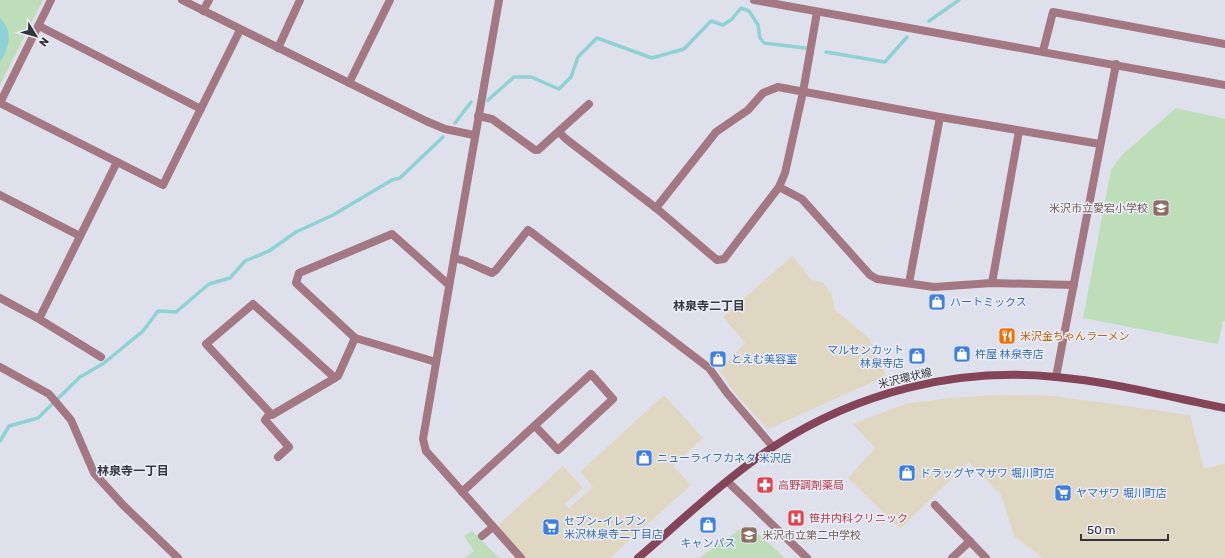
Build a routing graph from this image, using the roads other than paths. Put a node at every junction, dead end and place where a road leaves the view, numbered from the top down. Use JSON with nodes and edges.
{"nodes":[{"id":1,"x":51,"y":0,"type":"edge"},
{"id":2,"x":182,"y":0,"type":"edge"},
{"id":3,"x":209,"y":0,"type":"edge"},
{"id":4,"x":300,"y":0,"type":"edge"},
{"id":5,"x":390,"y":0,"type":"edge"},
{"id":6,"x":499,"y":0,"type":"edge"},
{"id":7,"x":754,"y":0,"type":"edge"},
{"id":8,"x":203,"y":11,"type":"junction"},
{"id":9,"x":817,"y":12,"type":"junction"},
{"id":10,"x":38,"y":26,"type":"junction"},
{"id":11,"x":240,"y":30,"type":"junction"},
{"id":12,"x":1225,"y":44,"type":"edge"},
{"id":13,"x":278,"y":48,"type":"junction"},
{"id":14,"x":1043,"y":51,"type":"junction"},
{"id":15,"x":1116,"y":64,"type":"junction"},
{"id":16,"x":349,"y":83,"type":"junction"},
{"id":17,"x":1225,"y":85,"type":"edge"},
{"id":18,"x":803,"y":92,"type":"junction"},
{"id":19,"x":589,"y":104,"type":"dead end"},
{"id":20,"x":201,"y":109,"type":"junction"},
{"id":21,"x":478,"y":116,"type":"junction"},
{"id":22,"x":940,"y":117,"type":"junction"},
{"id":23,"x":1019,"y":131,"type":"junction"},
{"id":24,"x":559,"y":132,"type":"junction"},
{"id":25,"x":474,"y":135,"type":"junction"},
{"id":26,"x":1100,"y":144,"type":"junction"},
{"id":27,"x":117,"y":162,"type":"junction"},
{"id":28,"x":779,"y":187,"type":"junction"},
{"id":29,"x":0,"y":195,"type":"edge"},
{"id":30,"x":656,"y":208,"type":"junction"},
{"id":31,"x":80,"y":236,"type":"junction"},
{"id":32,"x":454,"y":258,"type":"junction"},
{"id":33,"x":909,"y":283,"type":"junction"},
{"id":34,"x":992,"y":283,"type":"junction"},
{"id":35,"x":449,"y":285,"type":"junction"},
{"id":36,"x":1074,"y":285,"type":"junction"},
{"id":37,"x":0,"y":298,"type":"edge"},
{"id":38,"x":38,"y":319,"type":"junction"},
{"id":39,"x":356,"y":338,"type":"junction"},
{"id":40,"x":101,"y":357,"type":"dead end"},
{"id":41,"x":436,"y":362,"type":"junction"},
{"id":42,"x":0,"y":367,"type":"edge"},
{"id":43,"x":1056,"y":376,"type":"junction"},
{"id":44,"x":334,"y":378,"type":"junction"},
{"id":45,"x":1225,"y":408,"type":"edge"},
{"id":46,"x":270,"y":413,"type":"junction"},
{"id":47,"x":535,"y":426,"type":"junction"},
{"id":48,"x":773,"y":447,"type":"junction"},
{"id":49,"x":278,"y":457,"type":"dead end"},
{"id":50,"x":728,"y":482,"type":"junction"},
{"id":51,"x":462,"y":492,"type":"junction"},
{"id":52,"x":935,"y":505,"type":"dead end"},
{"id":53,"x":493,"y":527,"type":"junction"},
{"id":54,"x":482,"y":536,"type":"dead end"},
{"id":55,"x":970,"y":541,"type":"junction"},
{"id":56,"x":178,"y":558,"type":"edge"},
{"id":57,"x":521,"y":558,"type":"edge"},
{"id":58,"x":638,"y":558,"type":"edge"},
{"id":59,"x":807,"y":558,"type":"edge"},
{"id":60,"x":952,"y":558,"type":"edge"},
{"id":61,"x":986,"y":558,"type":"edge"}],
"edges":[{"from":1,"to":10,"type":"street"},
{"from":2,"to":8,"type":"street"},
{"from":3,"to":8,"type":"street"},
{"from":4,"to":13,"type":"street"},
{"from":5,"to":16,"type":"street"},
{"from":6,"to":21,"type":"street"},
{"from":7,"to":9,"type":"street"},
{"from":8,"to":11,"type":"street"},
{"from":9,"to":14,"type":"street"},
{"from":9,"to":18,"type":"street"},
{"from":10,"to":20,"type":"street"},
{"from":10,"to":27,"type":"street"},
{"from":11,"to":13,"type":"street"},
{"from":11,"to":20,"type":"street"},
{"from":12,"to":14,"type":"street"},
{"from":13,"to":16,"type":"street"},
{"from":14,"to":15,"type":"street"},
{"from":15,"to":17,"type":"street"},
{"from":15,"to":26,"type":"street"},
{"from":16,"to":25,"type":"street"},
{"from":18,"to":22,"type":"street"},
{"from":18,"to":28,"type":"street"},
{"from":18,"to":30,"type":"street"},
{"from":19,"to":24,"type":"street"},
{"from":20,"to":27,"type":"street"},
{"from":21,"to":24,"type":"street"},
{"from":21,"to":25,"type":"street"},
{"from":22,"to":23,"type":"street"},
{"from":22,"to":33,"type":"street"},
{"from":23,"to":26,"type":"street"},
{"from":23,"to":34,"type":"street"},
{"from":24,"to":30,"type":"street"},
{"from":25,"to":32,"type":"street"},
{"from":26,"to":36,"type":"street"},
{"from":27,"to":31,"type":"street"},
{"from":28,"to":30,"type":"street"},
{"from":28,"to":33,"type":"street"},
{"from":29,"to":31,"type":"street"},
{"from":31,"to":38,"type":"street"},
{"from":32,"to":35,"type":"street"},
{"from":32,"to":48,"type":"street"},
{"from":33,"to":34,"type":"street"},
{"from":34,"to":36,"type":"street"},
{"from":35,"to":39,"type":"street"},
{"from":35,"to":41,"type":"street"},
{"from":36,"to":43,"type":"street"},
{"from":37,"to":38,"type":"street"},
{"from":38,"to":40,"type":"street"},
{"from":39,"to":41,"type":"street"},
{"from":39,"to":44,"type":"street"},
{"from":41,"to":51,"type":"street"},
{"from":42,"to":56,"type":"street"},
{"from":43,"to":45,"type":"main road","name":"米沢環状線"},
{"from":43,"to":48,"type":"main road","name":"米沢環状線"},
{"from":44,"to":46,"type":"street"},
{"from":44,"to":46,"type":"street"},
{"from":46,"to":49,"type":"street"},
{"from":47,"to":47,"type":"street"},
{"from":47,"to":51,"type":"street"},
{"from":48,"to":50,"type":"main road","name":"米沢環状線"},
{"from":50,"to":58,"type":"main road","name":"米沢環状線"},
{"from":50,"to":59,"type":"street"},
{"from":51,"to":53,"type":"street"},
{"from":52,"to":55,"type":"street"},
{"from":53,"to":54,"type":"street"},
{"from":53,"to":57,"type":"street"},
{"from":55,"to":60,"type":"street"},
{"from":55,"to":61,"type":"street"}]}
